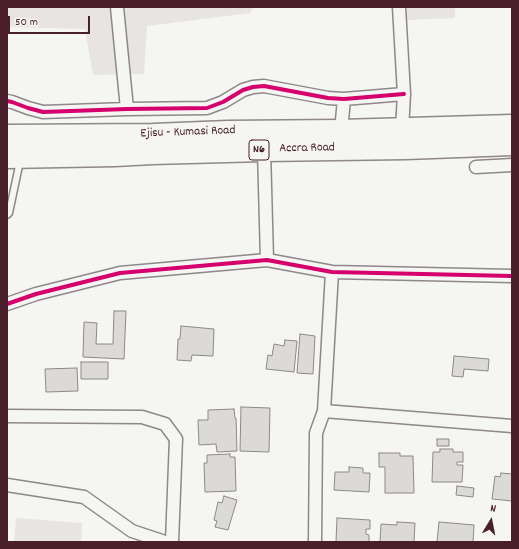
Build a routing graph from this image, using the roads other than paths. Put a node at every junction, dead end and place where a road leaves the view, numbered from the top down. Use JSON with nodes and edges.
{"nodes":[{"id":1,"x":117,"y":7,"type":"edge"},
{"id":2,"x":398,"y":7,"type":"edge"},
{"id":3,"x":404,"y":94,"type":"junction"},
{"id":4,"x":344,"y":99,"type":"junction"},
{"id":5,"x":7,"y":101,"type":"edge"},
{"id":6,"x":127,"y":109,"type":"junction"},
{"id":7,"x":512,"y":126,"type":"edge"},
{"id":8,"x":402,"y":130,"type":"junction"},
{"id":9,"x":341,"y":131,"type":"junction"},
{"id":10,"x":7,"y":136,"type":"edge"},
{"id":11,"x":512,"y":144,"type":"edge"},
{"id":12,"x":264,"y":150,"type":"junction"},
{"id":13,"x":14,"y":157,"type":"edge"},
{"id":14,"x":512,"y":166,"type":"edge"},
{"id":15,"x":476,"y":167,"type":"dead end"},
{"id":16,"x":7,"y":215,"type":"edge"},
{"id":17,"x":267,"y":260,"type":"junction"},
{"id":18,"x":332,"y":272,"type":"junction"},
{"id":19,"x":512,"y":276,"type":"edge"},
{"id":20,"x":7,"y":304,"type":"edge"},
{"id":21,"x":324,"y":411,"type":"junction"},
{"id":22,"x":7,"y":416,"type":"edge"},
{"id":23,"x":512,"y":426,"type":"edge"},
{"id":24,"x":7,"y":485,"type":"edge"},
{"id":25,"x":165,"y":542,"type":"edge"},
{"id":26,"x":172,"y":542,"type":"edge"},
{"id":27,"x":315,"y":542,"type":"edge"}],
"edges":[{"from":1,"to":6,"type":"street"},
{"from":2,"to":3,"type":"street"},
{"from":3,"to":4,"type":"street"},
{"from":3,"to":8,"type":"street"},
{"from":4,"to":6,"type":"street"},
{"from":4,"to":9,"type":"street"},
{"from":5,"to":6,"type":"street"},
{"from":7,"to":8,"type":"highway","name":"Ejisu - Kumasi Road","number":"N6"},
{"from":8,"to":9,"type":"highway","name":"Ejisu - Kumasi Road","number":"N6"},
{"from":9,"to":10,"type":"highway","name":"Ejisu - Kumasi Road","number":"N6"},
{"from":11,"to":12,"type":"highway","name":"Accra Road","number":"N6"},
{"from":12,"to":13,"type":"highway","name":"Accra Road","number":"N6"},
{"from":12,"to":17,"type":"street"},
{"from":13,"to":16,"type":"lane"},
{"from":14,"to":15,"type":"street"},
{"from":17,"to":18,"type":"street"},
{"from":17,"to":20,"type":"street"},
{"from":18,"to":19,"type":"street"},
{"from":18,"to":21,"type":"street"},
{"from":21,"to":23,"type":"street"},
{"from":21,"to":27,"type":"street"},
{"from":22,"to":26,"type":"street"},
{"from":24,"to":25,"type":"street"}]}
